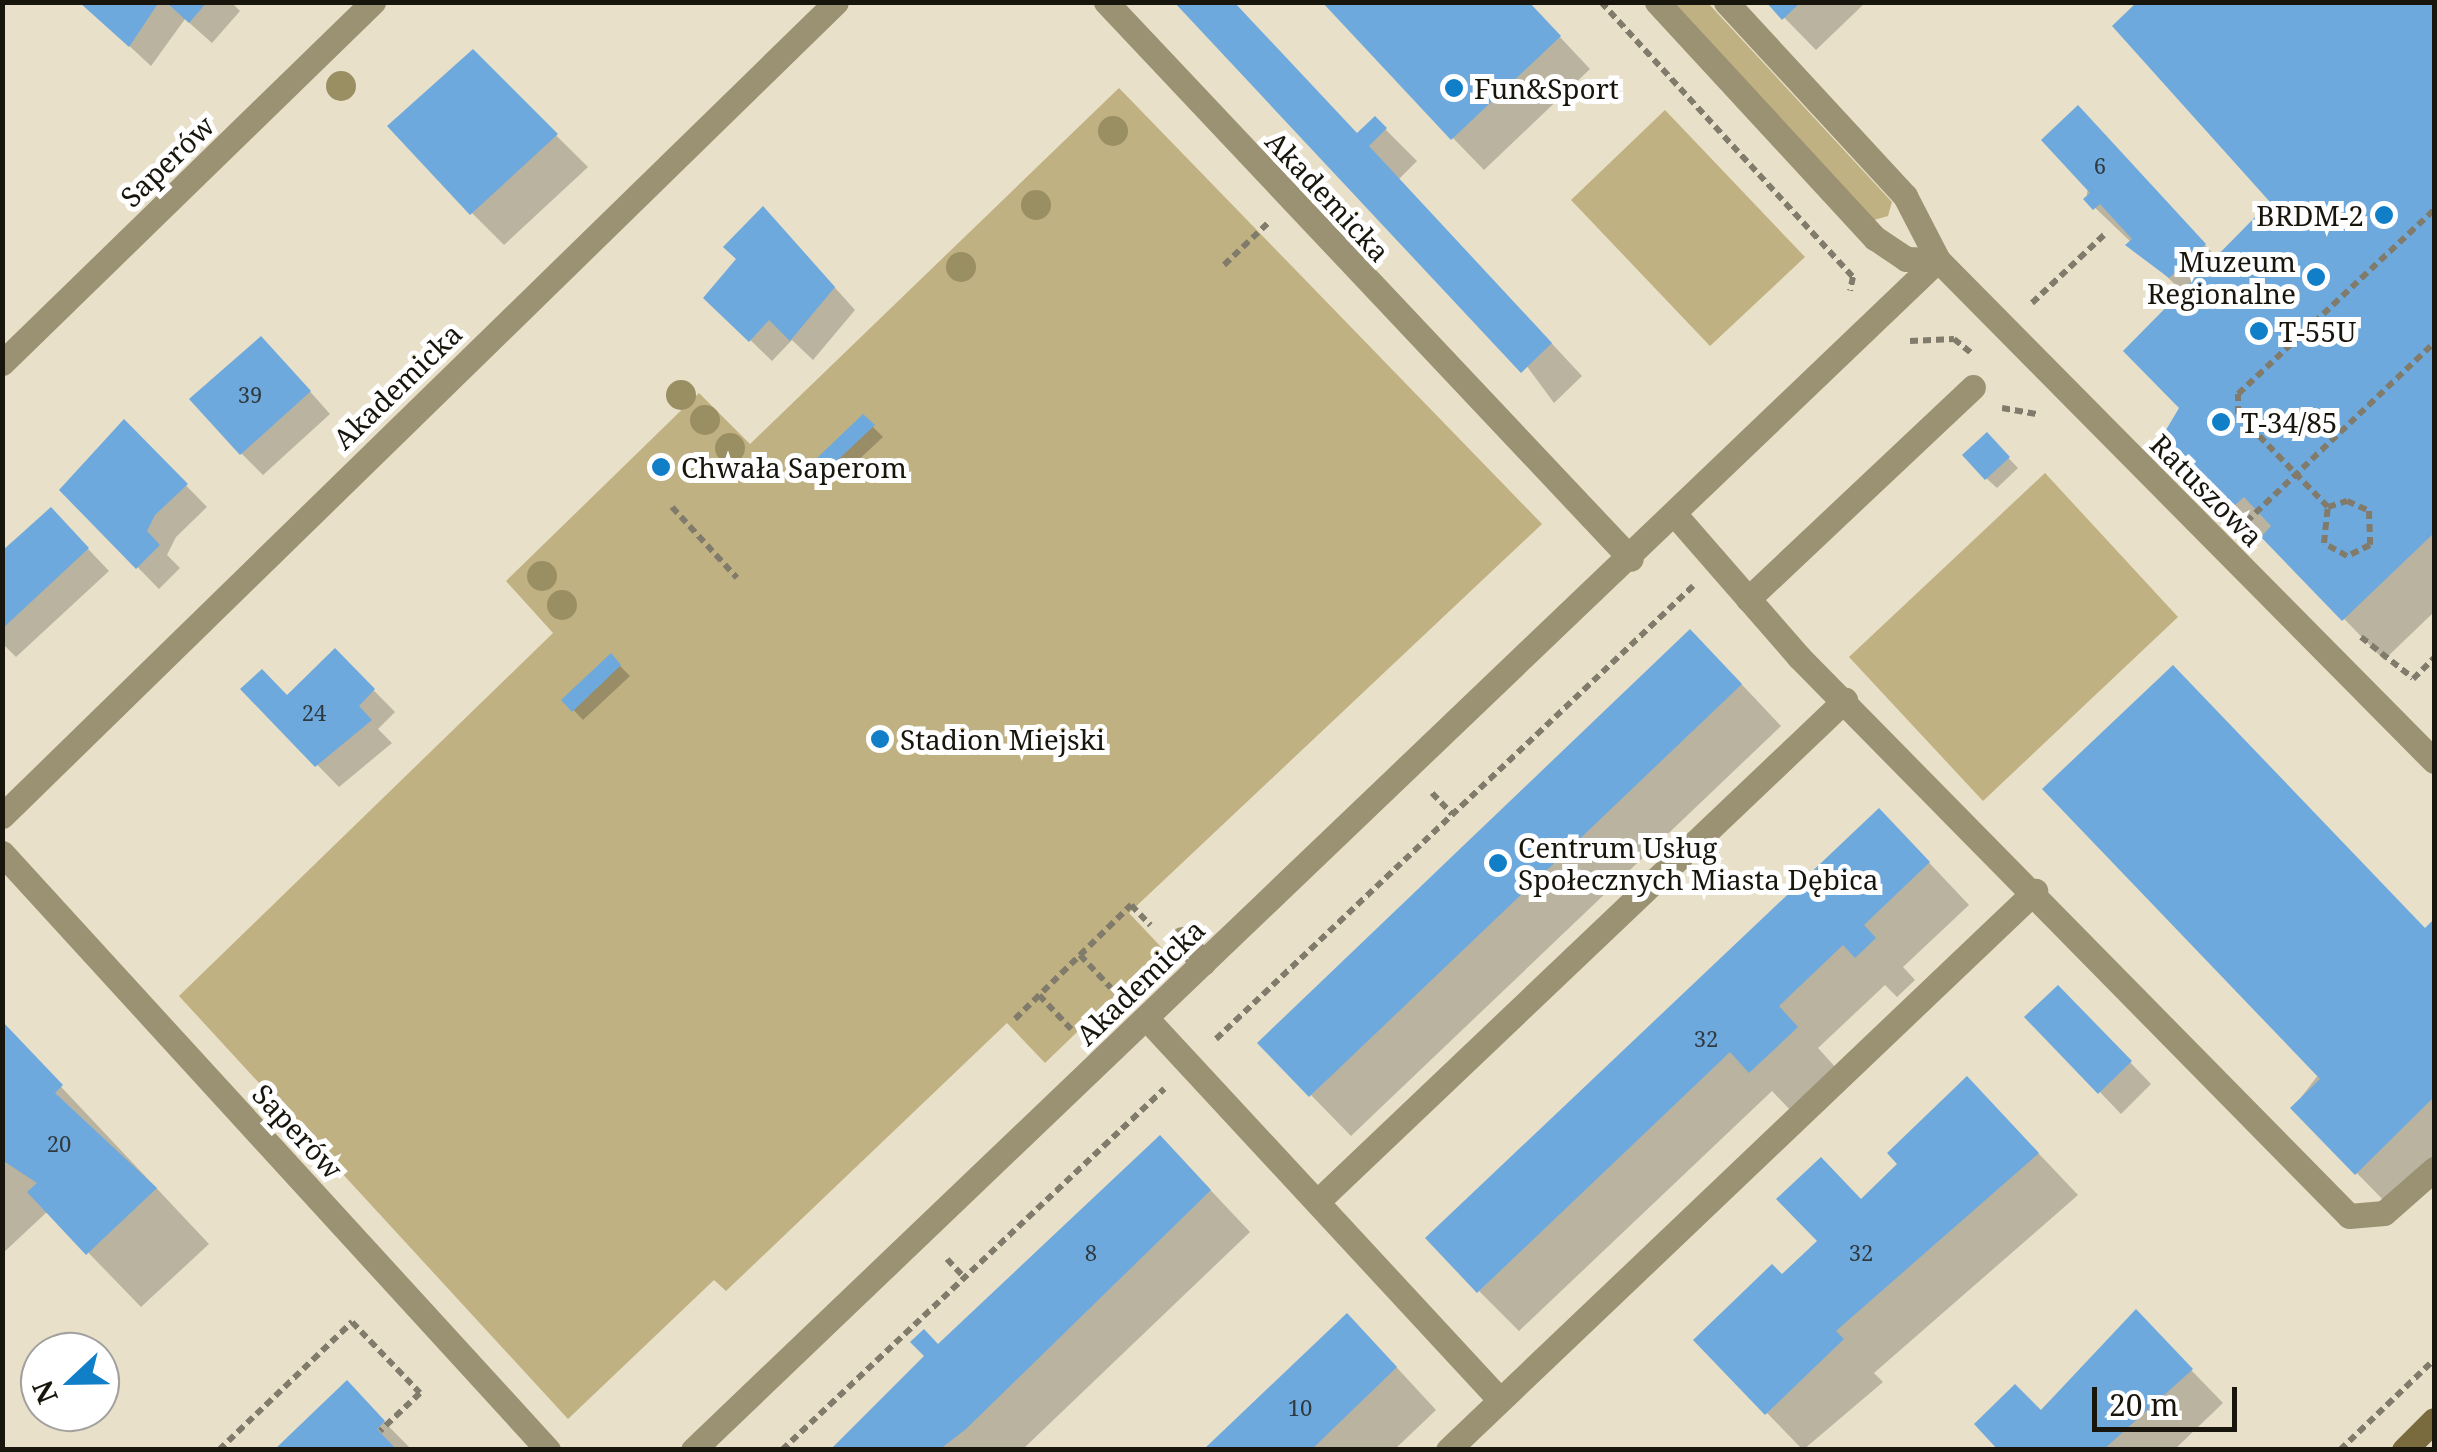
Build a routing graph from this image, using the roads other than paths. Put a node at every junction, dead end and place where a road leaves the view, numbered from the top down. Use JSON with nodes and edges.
{"nodes":[{"id":1,"x":373,"y":2,"type":"edge"},
{"id":2,"x":836,"y":2,"type":"edge"},
{"id":3,"x":1106,"y":2,"type":"edge"},
{"id":4,"x":1657,"y":2,"type":"edge"},
{"id":5,"x":1726,"y":2,"type":"edge"},
{"id":6,"x":1938,"y":260,"type":"junction"},
{"id":7,"x":2,"y":363,"type":"edge"},
{"id":8,"x":1981,"y":376,"type":"road end"},
{"id":9,"x":1676,"y":517,"type":"junction"},
{"id":10,"x":1631,"y":560,"type":"junction"},
{"id":11,"x":1748,"y":598,"type":"junction"},
{"id":12,"x":1846,"y":700,"type":"junction"},
{"id":13,"x":2434,"y":761,"type":"edge"},
{"id":14,"x":2,"y":816,"type":"edge"},
{"id":15,"x":2,"y":853,"type":"edge"},
{"id":16,"x":2035,"y":891,"type":"junction"},
{"id":17,"x":1182,"y":939,"type":"road end"},
{"id":18,"x":1203,"y":962,"type":"junction"},
{"id":19,"x":1147,"y":1018,"type":"junction"},
{"id":20,"x":2434,"y":1169,"type":"edge"},
{"id":21,"x":1320,"y":1200,"type":"junction"},
{"id":22,"x":1500,"y":1400,"type":"junction"},
{"id":23,"x":2434,"y":1420,"type":"edge"},
{"id":24,"x":548,"y":1450,"type":"edge"},
{"id":25,"x":693,"y":1450,"type":"edge"},
{"id":26,"x":1448,"y":1450,"type":"edge"},
{"id":27,"x":2404,"y":1450,"type":"edge"}],
"edges":[{"from":1,"to":7,"type":"street","name":"Saperów"},
{"from":2,"to":14,"type":"street","name":"Akademicka"},
{"from":3,"to":10,"type":"street","name":"Akademicka"},
{"from":4,"to":6,"type":"street"},
{"from":5,"to":6,"type":"street","name":"Ratuszowa"},
{"from":6,"to":9,"type":"street","name":"Akademicka"},
{"from":6,"to":13,"type":"street","name":"Ratuszowa"},
{"from":8,"to":11,"type":"street"},
{"from":9,"to":10,"type":"street","name":"Akademicka"},
{"from":9,"to":11,"type":"street"},
{"from":10,"to":18,"type":"street","name":"Akademicka"},
{"from":11,"to":12,"type":"street"},
{"from":12,"to":16,"type":"street"},
{"from":12,"to":21,"type":"street"},
{"from":15,"to":24,"type":"street","name":"Saperów"},
{"from":16,"to":20,"type":"street"},
{"from":16,"to":22,"type":"street"},
{"from":17,"to":18,"type":"street"},
{"from":18,"to":19,"type":"street","name":"Akademicka"},
{"from":19,"to":21,"type":"street"},
{"from":19,"to":25,"type":"street","name":"Akademicka"},
{"from":21,"to":22,"type":"street"},
{"from":22,"to":26,"type":"street"},
{"from":23,"to":27,"type":"street"}]}
